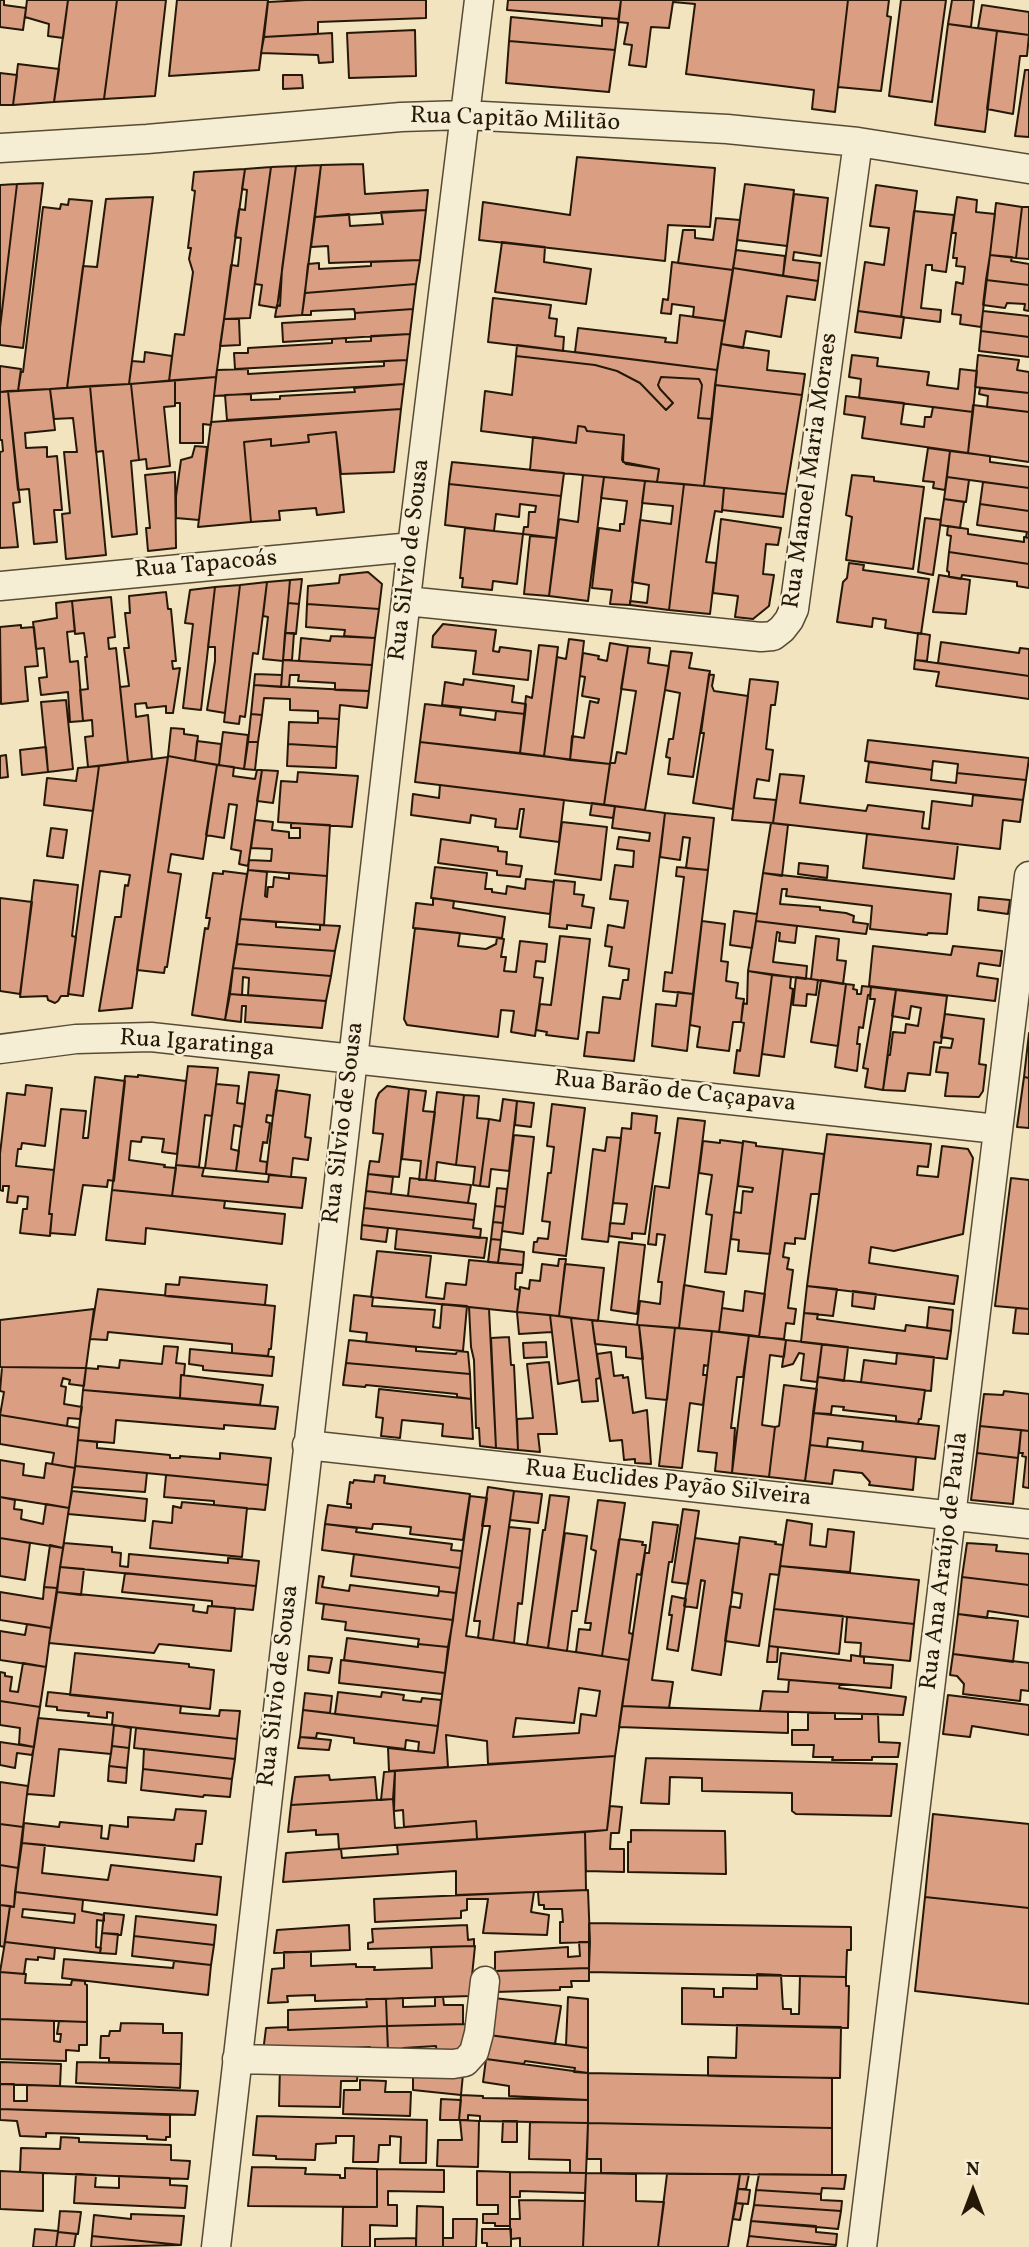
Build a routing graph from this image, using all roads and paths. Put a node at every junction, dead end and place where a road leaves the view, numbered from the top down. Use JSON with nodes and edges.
{"nodes":[{"id":1,"x":479,"y":0,"type":"edge"},
{"id":2,"x":464,"y":115,"type":"junction"},
{"id":3,"x":858,"y":142,"type":"junction"},
{"id":4,"x":0,"y":148,"type":"edge"},
{"id":5,"x":1029,"y":169,"type":"edge"},
{"id":6,"x":412,"y":547,"type":"junction"},
{"id":7,"x":0,"y":586,"type":"edge"},
{"id":8,"x":406,"y":601,"type":"junction"},
{"id":9,"x":1029,"y":876,"type":"edge"},
{"id":10,"x":0,"y":1049,"type":"edge"},
{"id":11,"x":353,"y":1058,"type":"junction"},
{"id":12,"x":997,"y":1129,"type":"junction"},
{"id":13,"x":307,"y":1446,"type":"junction"},
{"id":14,"x":952,"y":1515,"type":"junction"},
{"id":15,"x":1029,"y":1524,"type":"edge"},
{"id":16,"x":485,"y":1981,"type":"dead end"},
{"id":17,"x":237,"y":2059,"type":"junction"},
{"id":18,"x":216,"y":2247,"type":"edge"},
{"id":19,"x":862,"y":2247,"type":"edge"}],
"edges":[{"from":1,"to":2,"type":"street","name":"Rua Silvio de Sousa"},
{"from":2,"to":3,"type":"street","name":"Rua Capitão Militão"},
{"from":2,"to":4,"type":"street","name":"Rua Capitão Militão"},
{"from":2,"to":6,"type":"street","name":"Rua Silvio de Sousa"},
{"from":3,"to":5,"type":"street","name":"Rua Capitão Militão"},
{"from":3,"to":8,"type":"street","name":"Rua Manoel Maria Moraes"},
{"from":6,"to":7,"type":"street","name":"Rua Tapacoás"},
{"from":6,"to":8,"type":"street","name":"Rua Silvio de Sousa"},
{"from":8,"to":11,"type":"street","name":"Rua Silvio de Sousa"},
{"from":9,"to":12,"type":"street","name":"Rua Ana Araújo de Paula"},
{"from":10,"to":11,"type":"street","name":"Rua Igaratinga"},
{"from":11,"to":12,"type":"street","name":"Rua Barão de Caçapava"},
{"from":11,"to":13,"type":"street","name":"Rua Silvio de Sousa"},
{"from":12,"to":14,"type":"street","name":"Rua Ana Araújo de Paula"},
{"from":13,"to":14,"type":"street","name":"Rua Euclides Payão Silveira"},
{"from":13,"to":17,"type":"street","name":"Rua Silvio de Sousa"},
{"from":14,"to":15,"type":"street","name":"Rua Euclides Payão Silveira"},
{"from":14,"to":19,"type":"street","name":"Rua Ana Araújo de Paula"},
{"from":16,"to":17,"type":"street"},
{"from":17,"to":18,"type":"street","name":"Rua Silvio de Sousa"}]}
